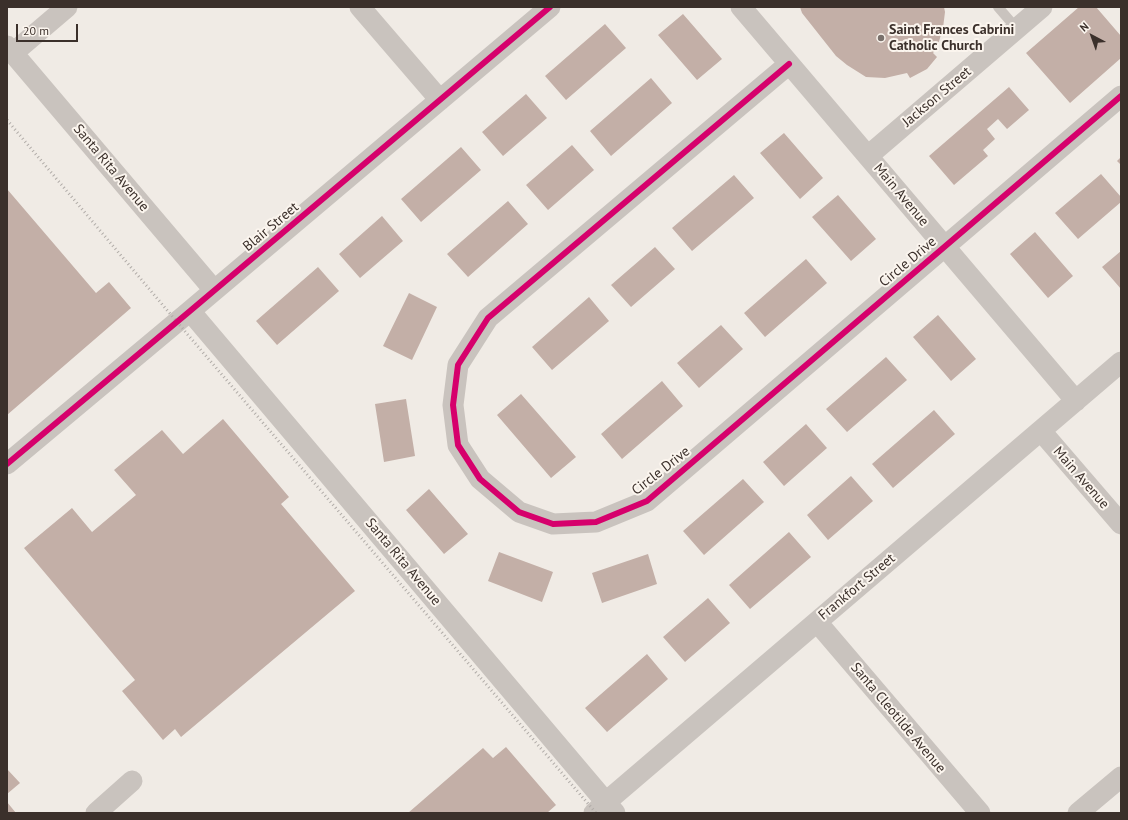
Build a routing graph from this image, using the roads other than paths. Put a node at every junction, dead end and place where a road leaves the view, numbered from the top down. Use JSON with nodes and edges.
{"nodes":[{"id":1,"x":67,"y":7,"type":"edge"},
{"id":2,"x":360,"y":7,"type":"edge"},
{"id":3,"x":550,"y":7,"type":"edge"},
{"id":4,"x":741,"y":7,"type":"edge"},
{"id":5,"x":998,"y":7,"type":"edge"},
{"id":6,"x":1042,"y":7,"type":"edge"},
{"id":7,"x":1017,"y":29,"type":"junction"},
{"id":8,"x":10,"y":49,"type":"edge"},
{"id":9,"x":789,"y":64,"type":"junction"},
{"id":10,"x":1121,"y":96,"type":"edge"},
{"id":11,"x":440,"y":100,"type":"junction"},
{"id":12,"x":868,"y":156,"type":"junction"},
{"id":13,"x":945,"y":247,"type":"junction"},
{"id":14,"x":214,"y":290,"type":"junction"},
{"id":15,"x":190,"y":311,"type":"junction"},
{"id":16,"x":1121,"y":362,"type":"edge"},
{"id":17,"x":1076,"y":401,"type":"junction"},
{"id":18,"x":1041,"y":431,"type":"junction"},
{"id":19,"x":7,"y":464,"type":"edge"},
{"id":20,"x":1121,"y":524,"type":"edge"},
{"id":21,"x":817,"y":622,"type":"junction"},
{"id":22,"x":1121,"y":777,"type":"edge"},
{"id":23,"x":132,"y":781,"type":"dead end"},
{"id":24,"x":605,"y":809,"type":"edge"},
{"id":25,"x":96,"y":813,"type":"edge"},
{"id":26,"x":980,"y":813,"type":"edge"},
{"id":27,"x":1078,"y":813,"type":"edge"}],
"edges":[{"from":1,"to":8,"type":"street"},
{"from":2,"to":11,"type":"street"},
{"from":3,"to":11,"type":"street","name":"Blair Street"},
{"from":4,"to":9,"type":"street","name":"Main Avenue"},
{"from":5,"to":7,"type":"lane"},
{"from":6,"to":7,"type":"street","name":"Jackson Street"},
{"from":7,"to":12,"type":"street","name":"Jackson Street"},
{"from":8,"to":14,"type":"street","name":"Santa Rita Avenue"},
{"from":9,"to":12,"type":"street","name":"Main Avenue"},
{"from":9,"to":13,"type":"street","name":"Circle Drive"},
{"from":10,"to":13,"type":"street","name":"Circle Drive"},
{"from":11,"to":14,"type":"street","name":"Blair Street"},
{"from":12,"to":13,"type":"street","name":"Main Avenue"},
{"from":13,"to":17,"type":"street","name":"Main Avenue"},
{"from":14,"to":15,"type":"street","name":"Blair Street"},
{"from":15,"to":19,"type":"street","name":"Blair Street"},
{"from":15,"to":24,"type":"street","name":"Santa Rita Avenue"},
{"from":16,"to":17,"type":"street","name":"Frankfort Street"},
{"from":17,"to":18,"type":"street","name":"Frankfort Street"},
{"from":18,"to":20,"type":"street","name":"Main Avenue"},
{"from":18,"to":21,"type":"street","name":"Frankfort Street"},
{"from":21,"to":24,"type":"street","name":"Frankfort Street"},
{"from":21,"to":26,"type":"street","name":"Santa Cleotilde Avenue"},
{"from":22,"to":27,"type":"street"},
{"from":23,"to":25,"type":"street"}]}
